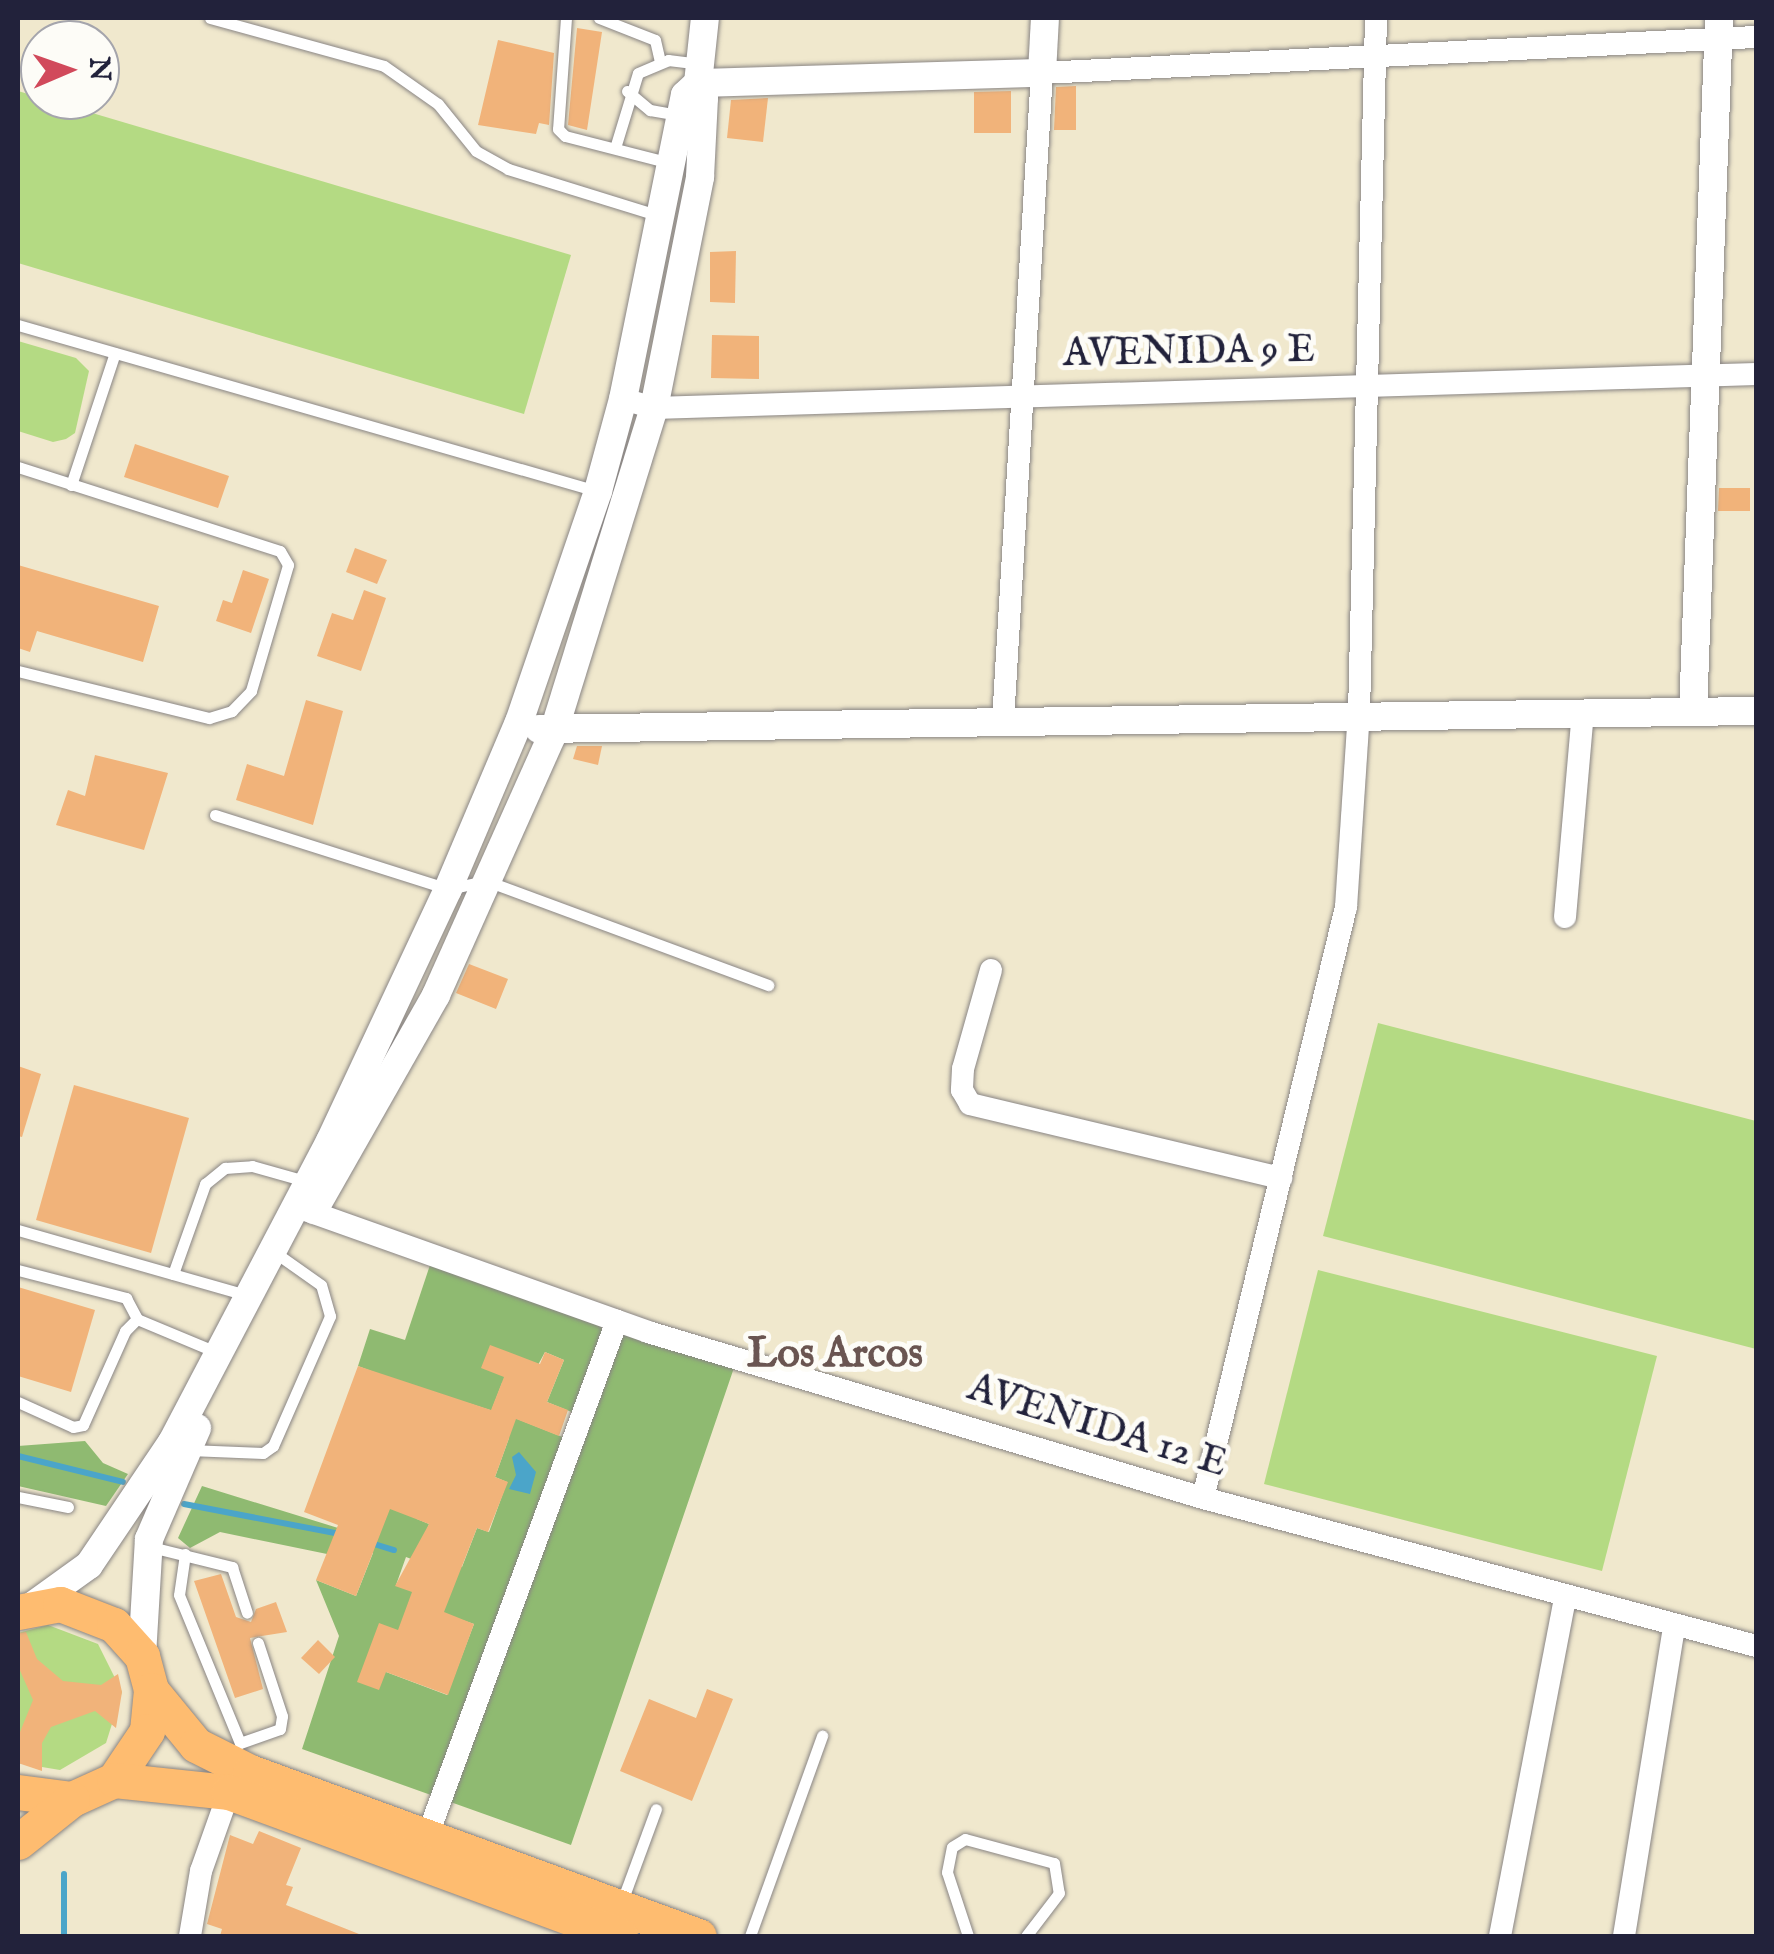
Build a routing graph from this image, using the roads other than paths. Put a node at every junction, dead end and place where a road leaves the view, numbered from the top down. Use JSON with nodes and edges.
{"nodes":[{"id":1,"x":210,"y":18,"type":"edge"},
{"id":2,"x":566,"y":18,"type":"edge"},
{"id":3,"x":599,"y":18,"type":"edge"},
{"id":4,"x":705,"y":18,"type":"edge"},
{"id":5,"x":1045,"y":18,"type":"edge"},
{"id":6,"x":1376,"y":18,"type":"edge"},
{"id":7,"x":1719,"y":28,"type":"edge"},
{"id":8,"x":1756,"y":37,"type":"edge"},
{"id":9,"x":1375,"y":59,"type":"junction"},
{"id":10,"x":660,"y":62,"type":"junction"},
{"id":11,"x":1042,"y":73,"type":"junction"},
{"id":12,"x":699,"y":74,"type":"junction"},
{"id":13,"x":627,"y":91,"type":"junction"},
{"id":14,"x":678,"y":116,"type":"junction"},
{"id":15,"x":615,"y":148,"type":"junction"},
{"id":16,"x":671,"y":163,"type":"junction"},
{"id":17,"x":661,"y":216,"type":"junction"},
{"id":18,"x":18,"y":325,"type":"edge"},
{"id":19,"x":114,"y":352,"type":"junction"},
{"id":20,"x":1756,"y":374,"type":"edge"},
{"id":21,"x":1708,"y":376,"type":"junction"},
{"id":22,"x":1363,"y":388,"type":"junction"},
{"id":23,"x":1023,"y":393,"type":"junction"},
{"id":24,"x":623,"y":399,"type":"junction"},
{"id":25,"x":654,"y":408,"type":"junction"},
{"id":26,"x":18,"y":467,"type":"edge"},
{"id":27,"x":71,"y":485,"type":"junction"},
{"id":28,"x":598,"y":491,"type":"junction"},
{"id":29,"x":625,"y":500,"type":"junction"},
{"id":30,"x":18,"y":671,"type":"edge"},
{"id":31,"x":1756,"y":711,"type":"edge"},
{"id":32,"x":1583,"y":712,"type":"junction"},
{"id":33,"x":1693,"y":712,"type":"junction"},
{"id":34,"x":1360,"y":713,"type":"junction"},
{"id":35,"x":1003,"y":721,"type":"junction"},
{"id":36,"x":519,"y":722,"type":"junction"},
{"id":37,"x":553,"y":734,"type":"junction"},
{"id":38,"x":215,"y":815,"type":"dead end"},
{"id":39,"x":487,"y":881,"type":"junction"},
{"id":40,"x":448,"y":890,"type":"junction"},
{"id":41,"x":1565,"y":916,"type":"dead end"},
{"id":42,"x":992,"y":970,"type":"dead end"},
{"id":43,"x":768,"y":985,"type":"dead end"},
{"id":44,"x":1281,"y":1178,"type":"junction"},
{"id":45,"x":306,"y":1200,"type":"junction"},
{"id":46,"x":18,"y":1230,"type":"edge"},
{"id":47,"x":279,"y":1254,"type":"junction"},
{"id":48,"x":18,"y":1270,"type":"edge"},
{"id":49,"x":173,"y":1274,"type":"junction"},
{"id":50,"x":255,"y":1298,"type":"junction"},
{"id":51,"x":138,"y":1319,"type":"junction"},
{"id":52,"x":617,"y":1321,"type":"junction"},
{"id":53,"x":225,"y":1356,"type":"junction"},
{"id":54,"x":18,"y":1402,"type":"edge"},
{"id":55,"x":180,"y":1446,"type":"junction"},
{"id":56,"x":18,"y":1497,"type":"edge"},
{"id":57,"x":1203,"y":1498,"type":"junction"},
{"id":58,"x":68,"y":1507,"type":"dead end"},
{"id":59,"x":148,"y":1546,"type":"junction"},
{"id":60,"x":185,"y":1554,"type":"junction"},
{"id":61,"x":144,"y":1576,"type":"junction"},
{"id":62,"x":178,"y":1581,"type":"junction"},
{"id":63,"x":1565,"y":1600,"type":"junction"},
{"id":64,"x":24,"y":1610,"type":"edge"},
{"id":65,"x":247,"y":1612,"type":"dead end"},
{"id":66,"x":1674,"y":1626,"type":"junction"},
{"id":67,"x":258,"y":1642,"type":"dead end"},
{"id":68,"x":1756,"y":1646,"type":"edge"},
{"id":69,"x":147,"y":1673,"type":"junction"},
{"id":70,"x":822,"y":1736,"type":"dead end"},
{"id":71,"x":245,"y":1769,"type":"junction"},
{"id":72,"x":114,"y":1780,"type":"junction"},
{"id":73,"x":18,"y":1792,"type":"edge"},
{"id":74,"x":72,"y":1799,"type":"junction"},
{"id":75,"x":656,"y":1809,"type":"dead end"},
{"id":76,"x":427,"y":1838,"type":"junction"},
{"id":77,"x":18,"y":1842,"type":"edge"},
{"id":78,"x":620,"y":1922,"type":"edge"},
{"id":79,"x":190,"y":1936,"type":"edge"},
{"id":80,"x":699,"y":1936,"type":"edge"},
{"id":81,"x":750,"y":1936,"type":"edge"},
{"id":82,"x":968,"y":1936,"type":"edge"},
{"id":83,"x":1026,"y":1936,"type":"edge"},
{"id":84,"x":1500,"y":1936,"type":"edge"},
{"id":85,"x":1624,"y":1936,"type":"edge"}],
"edges":[{"from":1,"to":17,"type":"lane"},
{"from":2,"to":15,"type":"lane"},
{"from":3,"to":10,"type":"lane"},
{"from":4,"to":12,"type":"street"},
{"from":5,"to":11,"type":"street"},
{"from":6,"to":9,"type":"street"},
{"from":7,"to":8,"type":"street"},
{"from":7,"to":9,"type":"street"},
{"from":7,"to":21,"type":"street"},
{"from":9,"to":11,"type":"street"},
{"from":9,"to":22,"type":"street"},
{"from":10,"to":12,"type":"lane"},
{"from":10,"to":13,"type":"lane"},
{"from":11,"to":12,"type":"street"},
{"from":11,"to":23,"type":"street"},
{"from":12,"to":14,"type":"street"},
{"from":12,"to":25,"type":"street"},
{"from":13,"to":14,"type":"lane"},
{"from":13,"to":15,"type":"lane"},
{"from":14,"to":16,"type":"street"},
{"from":15,"to":16,"type":"lane"},
{"from":16,"to":17,"type":"street"},
{"from":17,"to":24,"type":"street"},
{"from":18,"to":19,"type":"lane"},
{"from":19,"to":27,"type":"lane"},
{"from":19,"to":28,"type":"lane"},
{"from":20,"to":21,"type":"street","name":"AVENIDA 9 E"},
{"from":21,"to":22,"type":"street","name":"AVENIDA 9 E"},
{"from":21,"to":33,"type":"street"},
{"from":22,"to":23,"type":"street","name":"AVENIDA 9 E"},
{"from":22,"to":34,"type":"street"},
{"from":23,"to":25,"type":"street","name":"AVENIDA 9 E"},
{"from":23,"to":35,"type":"street"},
{"from":24,"to":25,"type":"street","name":"AVENIDA 9 E"},
{"from":24,"to":28,"type":"street"},
{"from":25,"to":29,"type":"street"},
{"from":26,"to":27,"type":"lane"},
{"from":27,"to":30,"type":"lane"},
{"from":28,"to":29,"type":"lane"},
{"from":28,"to":36,"type":"street"},
{"from":29,"to":37,"type":"street"},
{"from":31,"to":33,"type":"street"},
{"from":32,"to":33,"type":"street"},
{"from":32,"to":34,"type":"street"},
{"from":32,"to":41,"type":"street"},
{"from":34,"to":35,"type":"street"},
{"from":34,"to":44,"type":"street"},
{"from":35,"to":37,"type":"street"},
{"from":36,"to":37,"type":"street"},
{"from":36,"to":40,"type":"street"},
{"from":37,"to":39,"type":"street"},
{"from":38,"to":40,"type":"lane"},
{"from":39,"to":40,"type":"lane"},
{"from":39,"to":43,"type":"lane"},
{"from":39,"to":45,"type":"street"},
{"from":40,"to":45,"type":"street"},
{"from":42,"to":44,"type":"street"},
{"from":44,"to":57,"type":"street"},
{"from":45,"to":47,"type":"street"},
{"from":45,"to":49,"type":"lane"},
{"from":45,"to":52,"type":"street","name":"AVENIDA 12 E"},
{"from":46,"to":49,"type":"lane"},
{"from":47,"to":50,"type":"street"},
{"from":47,"to":55,"type":"lane"},
{"from":48,"to":51,"type":"lane"},
{"from":49,"to":50,"type":"lane"},
{"from":50,"to":53,"type":"street"},
{"from":51,"to":53,"type":"lane"},
{"from":51,"to":54,"type":"lane"},
{"from":52,"to":57,"type":"street","name":"AVENIDA 12 E"},
{"from":52,"to":76,"type":"street"},
{"from":53,"to":55,"type":"street"},
{"from":55,"to":59,"type":"street"},
{"from":55,"to":64,"type":"street"},
{"from":56,"to":58,"type":"lane"},
{"from":57,"to":63,"type":"street","name":"AVENIDA 12 E"},
{"from":59,"to":60,"type":"lane"},
{"from":59,"to":61,"type":"street"},
{"from":60,"to":62,"type":"lane"},
{"from":60,"to":65,"type":"lane"},
{"from":61,"to":62,"type":"lane"},
{"from":61,"to":69,"type":"street"},
{"from":62,"to":71,"type":"lane"},
{"from":63,"to":66,"type":"street","name":"AVENIDA 12 E"},
{"from":63,"to":84,"type":"street"},
{"from":64,"to":69,"type":"highway"},
{"from":66,"to":68,"type":"street","name":"AVENIDA 12 E"},
{"from":66,"to":85,"type":"street"},
{"from":67,"to":71,"type":"lane"},
{"from":69,"to":71,"type":"highway"},
{"from":69,"to":72,"type":"highway"},
{"from":70,"to":81,"type":"lane"},
{"from":71,"to":72,"type":"highway"},
{"from":71,"to":76,"type":"highway"},
{"from":71,"to":78,"type":"highway"},
{"from":71,"to":79,"type":"street"},
{"from":72,"to":74,"type":"highway"},
{"from":73,"to":74,"type":"highway"},
{"from":74,"to":77,"type":"highway"},
{"from":75,"to":78,"type":"lane"},
{"from":76,"to":78,"type":"highway"},
{"from":78,"to":80,"type":"highway"},
{"from":82,"to":83,"type":"lane"}]}
